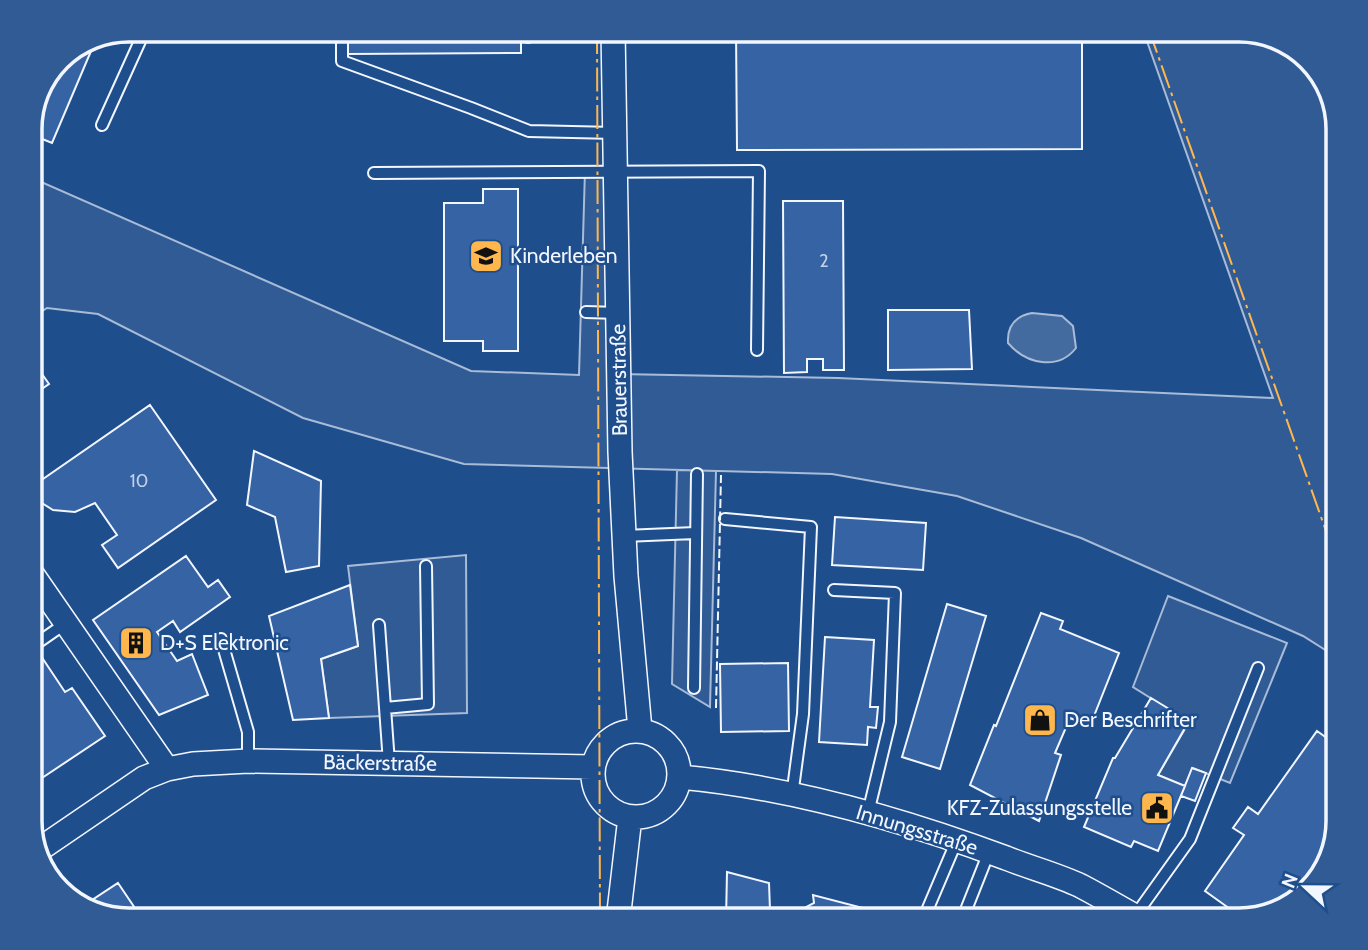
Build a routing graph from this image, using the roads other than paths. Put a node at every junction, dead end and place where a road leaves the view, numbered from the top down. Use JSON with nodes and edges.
{"nodes":[{"id":1,"x":140,"y":42,"type":"edge"},
{"id":2,"x":342,"y":42,"type":"edge"},
{"id":3,"x":613,"y":42,"type":"edge"},
{"id":4,"x":103,"y":125,"type":"dead end"},
{"id":5,"x":615,"y":132,"type":"junction"},
{"id":6,"x":615,"y":171,"type":"junction"},
{"id":7,"x":374,"y":173,"type":"dead end"},
{"id":8,"x":586,"y":312,"type":"dead end"},
{"id":9,"x":618,"y":313,"type":"junction"},
{"id":10,"x":757,"y":350,"type":"dead end"},
{"id":11,"x":697,"y":474,"type":"dead end"},
{"id":12,"x":725,"y":519,"type":"dead end"},
{"id":13,"x":695,"y":533,"type":"junction"},
{"id":14,"x":624,"y":536,"type":"junction"},
{"id":15,"x":426,"y":566,"type":"dead end"},
{"id":16,"x":42,"y":588,"type":"edge"},
{"id":17,"x":834,"y":590,"type":"dead end"},
{"id":18,"x":66,"y":623,"type":"junction"},
{"id":19,"x":379,"y":625,"type":"dead end"},
{"id":20,"x":221,"y":639,"type":"dead end"},
{"id":21,"x":42,"y":640,"type":"edge"},
{"id":22,"x":1258,"y":668,"type":"dead end"},
{"id":23,"x":694,"y":688,"type":"dead end"},
{"id":24,"x":385,"y":708,"type":"junction"},
{"id":25,"x":640,"y":730,"type":"junction"},
{"id":26,"x":248,"y":761,"type":"junction"},
{"id":27,"x":389,"y":763,"type":"junction"},
{"id":28,"x":593,"y":767,"type":"junction"},
{"id":29,"x":167,"y":769,"type":"junction"},
{"id":30,"x":680,"y":777,"type":"junction"},
{"id":31,"x":792,"y":796,"type":"junction"},
{"id":32,"x":868,"y":813,"type":"junction"},
{"id":33,"x":630,"y":817,"type":"junction"},
{"id":34,"x":957,"y":840,"type":"junction"},
{"id":35,"x":45,"y":842,"type":"edge"},
{"id":36,"x":989,"y":852,"type":"junction"},
{"id":37,"x":621,"y":908,"type":"edge"},
{"id":38,"x":928,"y":908,"type":"edge"},
{"id":39,"x":967,"y":908,"type":"edge"},
{"id":40,"x":1121,"y":908,"type":"edge"},
{"id":41,"x":1145,"y":908,"type":"edge"}],
"edges":[{"from":1,"to":4,"type":"lane"},
{"from":2,"to":5,"type":"lane"},
{"from":3,"to":5,"type":"street","name":"Brauerstraße"},
{"from":5,"to":6,"type":"street","name":"Brauerstraße"},
{"from":6,"to":7,"type":"lane"},
{"from":6,"to":9,"type":"street","name":"Brauerstraße"},
{"from":6,"to":10,"type":"lane"},
{"from":8,"to":9,"type":"lane"},
{"from":9,"to":14,"type":"street","name":"Brauerstraße"},
{"from":11,"to":13,"type":"lane"},
{"from":12,"to":31,"type":"lane"},
{"from":13,"to":14,"type":"lane"},
{"from":13,"to":23,"type":"lane"},
{"from":14,"to":25,"type":"street","name":"Brauerstraße"},
{"from":15,"to":24,"type":"lane"},
{"from":16,"to":18,"type":"street"},
{"from":17,"to":32,"type":"lane"},
{"from":18,"to":21,"type":"lane"},
{"from":18,"to":29,"type":"street"},
{"from":19,"to":24,"type":"lane"},
{"from":20,"to":26,"type":"lane"},
{"from":22,"to":41,"type":"lane"},
{"from":24,"to":27,"type":"lane"},
{"from":25,"to":28,"type":"street"},
{"from":25,"to":30,"type":"street"},
{"from":26,"to":27,"type":"street","name":"Bäckerstraße"},
{"from":26,"to":29,"type":"street","name":"Bäckerstraße"},
{"from":27,"to":28,"type":"street","name":"Bäckerstraße"},
{"from":28,"to":33,"type":"street"},
{"from":29,"to":35,"type":"street","name":"Bäckerstraße"},
{"from":30,"to":31,"type":"street","name":"Innungsstraße"},
{"from":30,"to":33,"type":"street"},
{"from":31,"to":32,"type":"street","name":"Innungsstraße"},
{"from":32,"to":34,"type":"street","name":"Innungsstraße"},
{"from":33,"to":37,"type":"street"},
{"from":34,"to":36,"type":"street","name":"Innungsstraße"},
{"from":34,"to":38,"type":"lane"},
{"from":36,"to":39,"type":"lane"},
{"from":36,"to":40,"type":"street","name":"Innungsstraße"}]}
